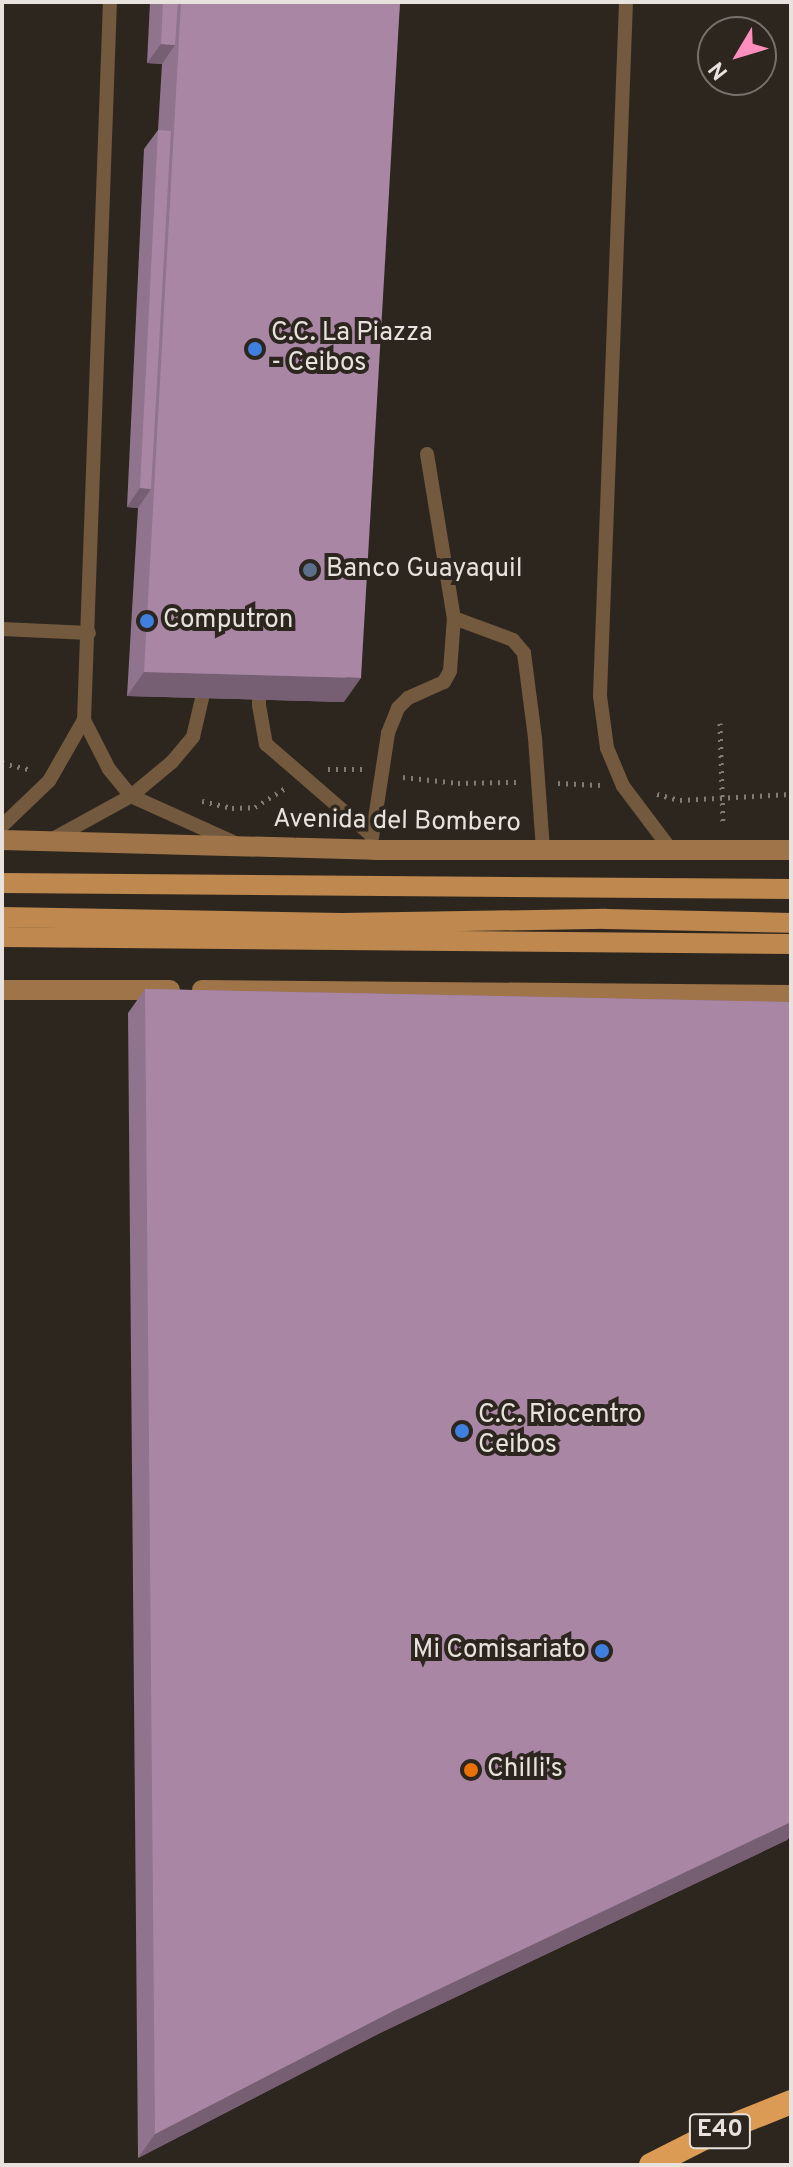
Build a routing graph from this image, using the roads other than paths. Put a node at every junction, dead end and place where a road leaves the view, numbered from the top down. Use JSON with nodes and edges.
{"nodes":[{"id":1,"x":110,"y":2,"type":"edge"},
{"id":2,"x":626,"y":2,"type":"edge"},
{"id":3,"x":427,"y":454,"type":"dead end"},
{"id":4,"x":454,"y":618,"type":"junction"},
{"id":5,"x":2,"y":629,"type":"edge"},
{"id":6,"x":89,"y":633,"type":"junction"},
{"id":7,"x":207,"y":660,"type":"edge"},
{"id":8,"x":261,"y":674,"type":"edge"},
{"id":9,"x":84,"y":720,"type":"junction"},
{"id":10,"x":131,"y":796,"type":"junction"},
{"id":11,"x":2,"y":826,"type":"edge"},
{"id":12,"x":2,"y":840,"type":"edge"},
{"id":13,"x":48,"y":841,"type":"junction"},
{"id":14,"x":373,"y":842,"type":"junction"},
{"id":15,"x":239,"y":845,"type":"junction"},
{"id":16,"x":543,"y":850,"type":"junction"},
{"id":17,"x":791,"y":850,"type":"edge"},
{"id":18,"x":672,"y":851,"type":"junction"},
{"id":19,"x":2,"y":883,"type":"edge"},
{"id":20,"x":791,"y":889,"type":"edge"},
{"id":21,"x":2,"y":917,"type":"edge"},
{"id":22,"x":791,"y":923,"type":"edge"},
{"id":23,"x":2,"y":937,"type":"edge"},
{"id":24,"x":791,"y":944,"type":"edge"},
{"id":25,"x":2,"y":990,"type":"edge"},
{"id":26,"x":791,"y":995,"type":"edge"},
{"id":27,"x":791,"y":2102,"type":"edge"},
{"id":28,"x":651,"y":2165,"type":"edge"}],
"edges":[{"from":1,"to":6,"type":"lane"},
{"from":2,"to":18,"type":"lane"},
{"from":3,"to":4,"type":"lane"},
{"from":4,"to":14,"type":"lane"},
{"from":4,"to":16,"type":"lane"},
{"from":5,"to":6,"type":"lane"},
{"from":6,"to":9,"type":"lane"},
{"from":7,"to":10,"type":"lane"},
{"from":8,"to":14,"type":"lane"},
{"from":9,"to":10,"type":"lane"},
{"from":9,"to":11,"type":"lane"},
{"from":10,"to":13,"type":"lane"},
{"from":10,"to":15,"type":"lane"},
{"from":12,"to":13,"type":"main road","name":"Avenida del Bombero"},
{"from":13,"to":15,"type":"main road","name":"Avenida del Bombero"},
{"from":14,"to":15,"type":"main road","name":"Avenida del Bombero"},
{"from":14,"to":16,"type":"main road","name":"Avenida del Bombero"},
{"from":16,"to":18,"type":"main road","name":"Avenida del Bombero"},
{"from":17,"to":18,"type":"main road","name":"Avenida del Bombero"},
{"from":19,"to":20,"type":"main road"},
{"from":21,"to":22,"type":"main road"},
{"from":23,"to":24,"type":"main road"},
{"from":25,"to":26,"type":"main road"},
{"from":27,"to":28,"type":"highway","number":"E40"}]}
